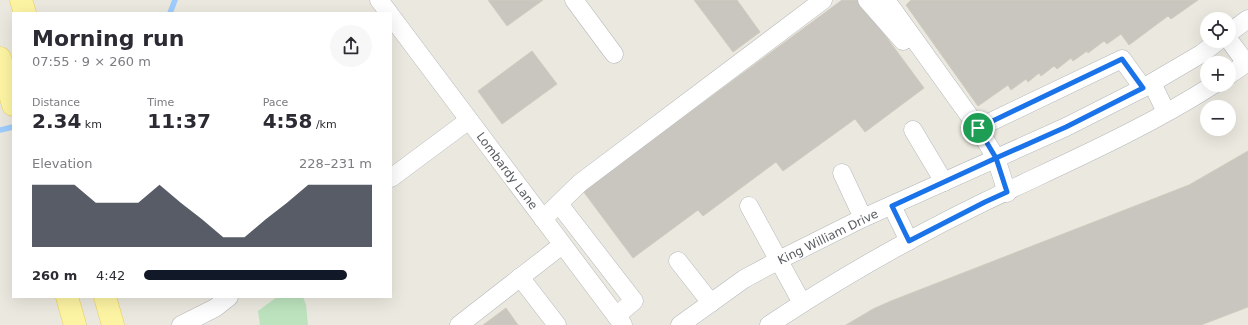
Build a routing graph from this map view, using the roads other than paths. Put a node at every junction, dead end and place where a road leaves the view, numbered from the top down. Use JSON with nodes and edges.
{"nodes":[{"id":1,"x":21,"y":0,"type":"edge"},
{"id":2,"x":379,"y":0,"type":"edge"},
{"id":3,"x":574,"y":0,"type":"edge"},
{"id":4,"x":823,"y":0,"type":"edge"},
{"id":5,"x":867,"y":0,"type":"edge"},
{"id":6,"x":886,"y":0,"type":"edge"},
{"id":7,"x":25,"y":12,"type":"edge"},
{"id":8,"x":388,"y":12,"type":"edge"},
{"id":9,"x":392,"y":17,"type":"edge"},
{"id":10,"x":1248,"y":19,"type":"edge"},
{"id":11,"x":1236,"y":28,"type":"edge"},
{"id":12,"x":918,"y":45,"type":"junction"},
{"id":13,"x":1209,"y":48,"type":"edge"},
{"id":14,"x":1236,"y":48,"type":"edge"},
{"id":15,"x":614,"y":54,"type":"dead end"},
{"id":16,"x":0,"y":58,"type":"edge"},
{"id":17,"x":1247,"y":62,"type":"edge"},
{"id":18,"x":1236,"y":70,"type":"edge"},
{"id":19,"x":1147,"y":86,"type":"junction"},
{"id":20,"x":1201,"y":92,"type":"edge"},
{"id":21,"x":12,"y":100,"type":"edge"},
{"id":22,"x":1166,"y":112,"type":"junction"},
{"id":23,"x":469,"y":120,"type":"junction"},
{"id":24,"x":978,"y":128,"type":"junction"},
{"id":25,"x":913,"y":130,"type":"dead end"},
{"id":26,"x":996,"y":158,"type":"junction"},
{"id":27,"x":842,"y":173,"type":"dead end"},
{"id":28,"x":392,"y":177,"type":"edge"},
{"id":29,"x":944,"y":182,"type":"junction"},
{"id":30,"x":1007,"y":192,"type":"junction"},
{"id":31,"x":559,"y":204,"type":"junction"},
{"id":32,"x":749,"y":206,"type":"dead end"},
{"id":33,"x":892,"y":206,"type":"junction"},
{"id":34,"x":863,"y":218,"type":"junction"},
{"id":35,"x":543,"y":219,"type":"junction"},
{"id":36,"x":909,"y":241,"type":"junction"},
{"id":37,"x":562,"y":245,"type":"junction"},
{"id":38,"x":779,"y":260,"type":"junction"},
{"id":39,"x":678,"y":261,"type":"dead end"},
{"id":40,"x":520,"y":277,"type":"junction"},
{"id":41,"x":67,"y":298,"type":"edge"},
{"id":42,"x":106,"y":298,"type":"edge"},
{"id":43,"x":228,"y":298,"type":"edge"},
{"id":44,"x":711,"y":303,"type":"junction"},
{"id":45,"x":802,"y":303,"type":"junction"},
{"id":46,"x":620,"y":321,"type":"edge"},
{"id":47,"x":75,"y":325,"type":"edge"},
{"id":48,"x":113,"y":325,"type":"edge"},
{"id":49,"x":181,"y":325,"type":"edge"},
{"id":50,"x":459,"y":325,"type":"edge"},
{"id":51,"x":557,"y":325,"type":"edge"},
{"id":52,"x":680,"y":325,"type":"edge"},
{"id":53,"x":769,"y":325,"type":"edge"}],
"edges":[{"from":1,"to":7,"type":"main road"},
{"from":2,"to":8,"type":"street"},
{"from":3,"to":15,"type":"street"},
{"from":4,"to":31,"type":"street"},
{"from":5,"to":12,"type":"street"},
{"from":6,"to":12,"type":"street"},
{"from":9,"to":23,"type":"street","name":"Lombardy Lane"},
{"from":10,"to":11,"type":"street"},
{"from":12,"to":24,"type":"street"},
{"from":13,"to":19,"type":"street","name":"King William Drive"},
{"from":14,"to":17,"type":"street"},
{"from":16,"to":21,"type":"main road"},
{"from":17,"to":18,"type":"street"},
{"from":19,"to":22,"type":"street"},
{"from":19,"to":24,"type":"street"},
{"from":19,"to":26,"type":"street","name":"King William Drive"},
{"from":20,"to":22,"type":"street"},
{"from":22,"to":30,"type":"street"},
{"from":23,"to":28,"type":"street"},
{"from":23,"to":35,"type":"street","name":"Lombardy Lane"},
{"from":24,"to":26,"type":"street"},
{"from":25,"to":29,"type":"street"},
{"from":26,"to":29,"type":"street","name":"King William Drive"},
{"from":26,"to":30,"type":"street"},
{"from":27,"to":34,"type":"street"},
{"from":29,"to":33,"type":"street","name":"King William Drive"},
{"from":30,"to":36,"type":"street"},
{"from":31,"to":35,"type":"street"},
{"from":31,"to":46,"type":"street"},
{"from":32,"to":38,"type":"street"},
{"from":33,"to":34,"type":"street","name":"King William Drive"},
{"from":33,"to":36,"type":"street"},
{"from":34,"to":38,"type":"street","name":"King William Drive"},
{"from":35,"to":37,"type":"street","name":"Lombardy Lane"},
{"from":36,"to":45,"type":"street"},
{"from":37,"to":40,"type":"street"},
{"from":37,"to":46,"type":"street","name":"Lombardy Lane"},
{"from":38,"to":44,"type":"street","name":"King William Drive"},
{"from":38,"to":45,"type":"street"},
{"from":39,"to":44,"type":"street"},
{"from":40,"to":50,"type":"street"},
{"from":40,"to":51,"type":"street"},
{"from":41,"to":47,"type":"main road"},
{"from":42,"to":48,"type":"main road"},
{"from":43,"to":49,"type":"street"},
{"from":44,"to":52,"type":"street","name":"King William Drive"},
{"from":45,"to":53,"type":"street"}]}
